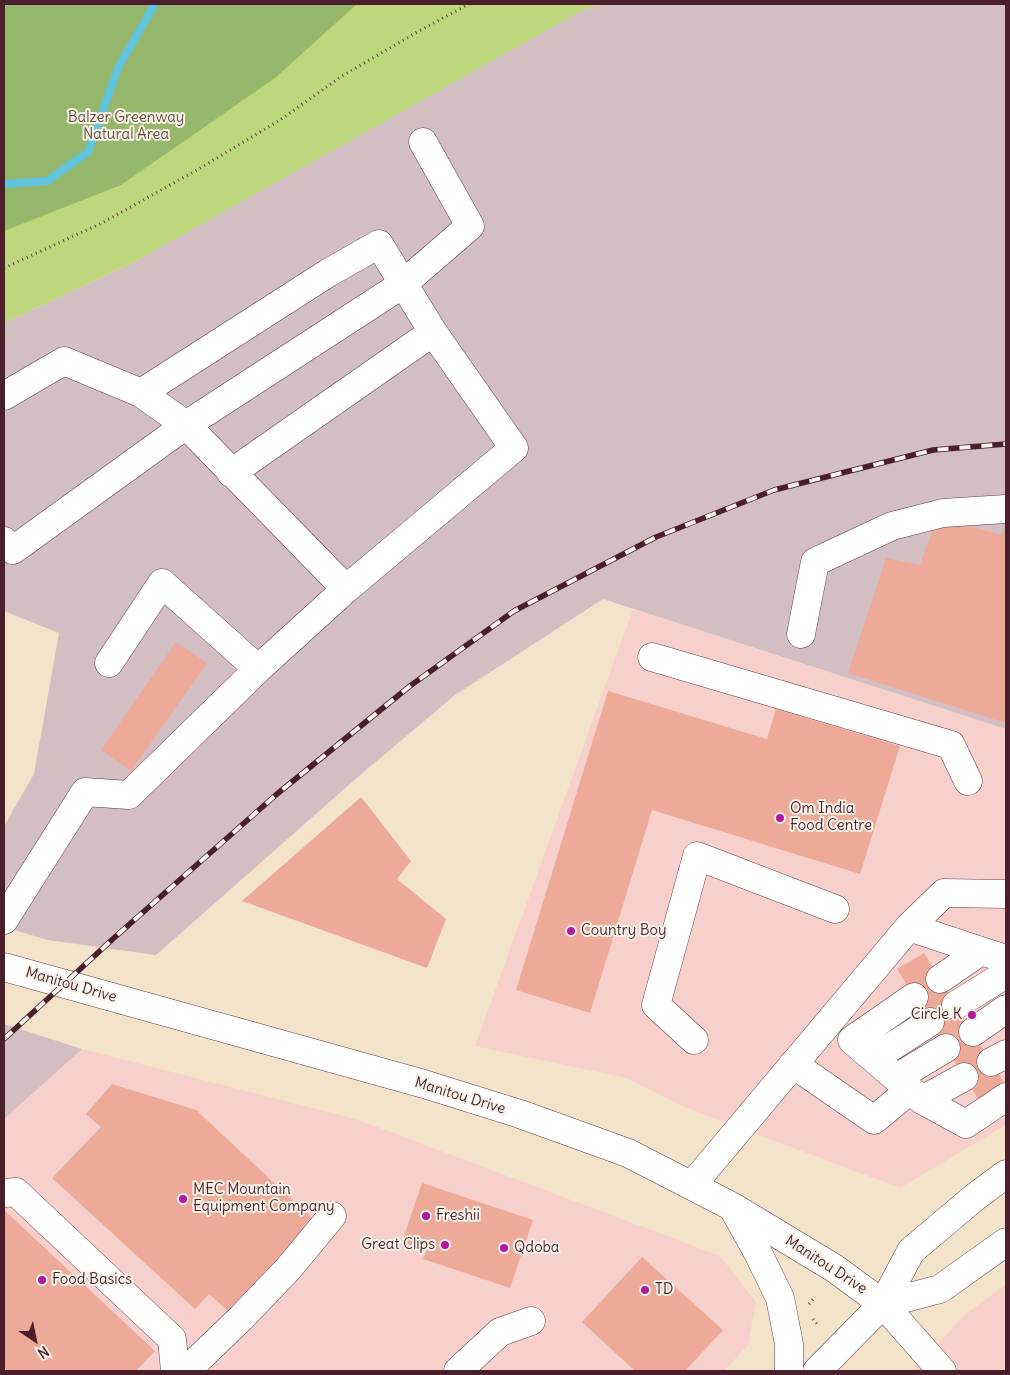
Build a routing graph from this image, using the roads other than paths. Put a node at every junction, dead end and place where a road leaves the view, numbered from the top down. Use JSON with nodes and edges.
{"nodes":[{"id":1,"x":423,"y":142,"type":"dead end"},
{"id":2,"x":403,"y":284,"type":"junction"},
{"id":3,"x":433,"y":332,"type":"junction"},
{"id":4,"x":141,"y":393,"type":"junction"},
{"id":5,"x":4,"y":396,"type":"edge"},
{"id":6,"x":186,"y":425,"type":"junction"},
{"id":7,"x":231,"y":472,"type":"junction"},
{"id":8,"x":1006,"y":509,"type":"edge"},
{"id":9,"x":4,"y":542,"type":"edge"},
{"id":10,"x":346,"y":590,"type":"junction"},
{"id":11,"x":801,"y":634,"type":"dead end"},
{"id":12,"x":652,"y":657,"type":"dead end"},
{"id":13,"x":109,"y":663,"type":"dead end"},
{"id":14,"x":258,"y":669,"type":"junction"},
{"id":15,"x":968,"y":781,"type":"dead end"},
{"id":16,"x":1006,"y":894,"type":"edge"},
{"id":17,"x":835,"y":909,"type":"dead end"},
{"id":18,"x":4,"y":920,"type":"edge"},
{"id":19,"x":909,"y":927,"type":"junction"},
{"id":20,"x":981,"y":951,"type":"junction"},
{"id":21,"x":1006,"y":959,"type":"edge"},
{"id":22,"x":4,"y":967,"type":"edge"},
{"id":23,"x":1006,"y":974,"type":"edge"},
{"id":24,"x":940,"y":979,"type":"dead end"},
{"id":25,"x":914,"y":997,"type":"dead end"},
{"id":26,"x":956,"y":1005,"type":"dead end"},
{"id":27,"x":1006,"y":1009,"type":"edge"},
{"id":28,"x":930,"y":1022,"type":"dead end"},
{"id":29,"x":973,"y":1032,"type":"dead end"},
{"id":30,"x":694,"y":1040,"type":"dead end"},
{"id":31,"x":946,"y":1048,"type":"dead end"},
{"id":32,"x":874,"y":1058,"type":"junction"},
{"id":33,"x":793,"y":1064,"type":"junction"},
{"id":34,"x":964,"y":1077,"type":"dead end"},
{"id":35,"x":910,"y":1089,"type":"junction"},
{"id":36,"x":1006,"y":1097,"type":"edge"},
{"id":37,"x":1006,"y":1174,"type":"edge"},
{"id":38,"x":692,"y":1185,"type":"junction"},
{"id":39,"x":4,"y":1193,"type":"edge"},
{"id":40,"x":733,"y":1207,"type":"junction"},
{"id":41,"x":332,"y":1216,"type":"dead end"},
{"id":42,"x":1006,"y":1242,"type":"edge"},
{"id":43,"x":883,"y":1304,"type":"junction"},
{"id":44,"x":531,"y":1320,"type":"dead end"},
{"id":45,"x":175,"y":1371,"type":"edge"},
{"id":46,"x":186,"y":1371,"type":"edge"},
{"id":47,"x":458,"y":1371,"type":"edge"},
{"id":48,"x":789,"y":1371,"type":"edge"},
{"id":49,"x":817,"y":1371,"type":"edge"},
{"id":50,"x":942,"y":1371,"type":"edge"}],
"edges":[{"from":1,"to":2,"type":"main road"},
{"from":2,"to":3,"type":"main road"},
{"from":2,"to":4,"type":"main road"},
{"from":2,"to":6,"type":"main road"},
{"from":3,"to":7,"type":"main road"},
{"from":3,"to":10,"type":"main road"},
{"from":4,"to":5,"type":"main road"},
{"from":4,"to":6,"type":"main road"},
{"from":6,"to":7,"type":"main road"},
{"from":6,"to":9,"type":"main road"},
{"from":7,"to":10,"type":"main road"},
{"from":8,"to":11,"type":"main road"},
{"from":10,"to":14,"type":"main road"},
{"from":12,"to":15,"type":"main road"},
{"from":13,"to":14,"type":"main road"},
{"from":14,"to":18,"type":"main road"},
{"from":16,"to":19,"type":"main road"},
{"from":17,"to":30,"type":"main road"},
{"from":19,"to":20,"type":"main road"},
{"from":19,"to":33,"type":"main road"},
{"from":20,"to":21,"type":"main road"},
{"from":20,"to":24,"type":"main road"},
{"from":22,"to":38,"type":"main road","name":"Manitou Drive"},
{"from":23,"to":26,"type":"main road"},
{"from":25,"to":32,"type":"main road"},
{"from":27,"to":29,"type":"main road"},
{"from":28,"to":32,"type":"main road"},
{"from":31,"to":35,"type":"main road"},
{"from":32,"to":35,"type":"main road"},
{"from":33,"to":35,"type":"main road"},
{"from":33,"to":38,"type":"main road"},
{"from":34,"to":35,"type":"main road"},
{"from":35,"to":36,"type":"main road"},
{"from":37,"to":43,"type":"main road"},
{"from":38,"to":40,"type":"main road","name":"Manitou Drive"},
{"from":39,"to":45,"type":"main road"},
{"from":40,"to":43,"type":"main road","name":"Manitou Drive"},
{"from":40,"to":48,"type":"main road"},
{"from":41,"to":46,"type":"main road"},
{"from":42,"to":43,"type":"main road"},
{"from":43,"to":49,"type":"main road"},
{"from":43,"to":50,"type":"main road","name":"Manitou Drive"},
{"from":44,"to":47,"type":"main road"}]}
